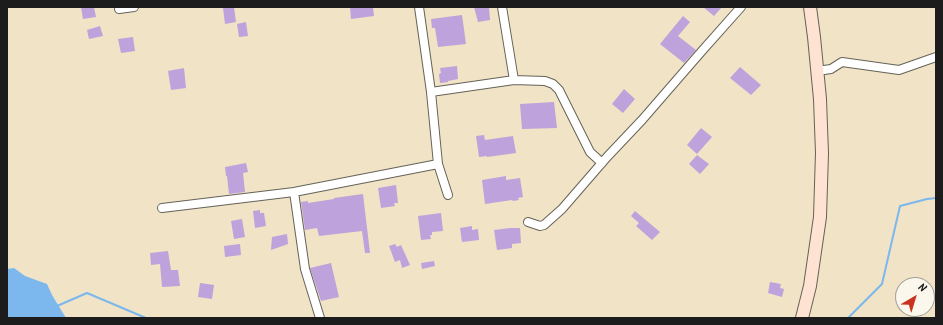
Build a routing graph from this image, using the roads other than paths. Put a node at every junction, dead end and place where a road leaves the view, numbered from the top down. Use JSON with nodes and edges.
{"nodes":[{"id":1,"x":134,"y":7,"type":"edge"},
{"id":2,"x":419,"y":7,"type":"edge"},
{"id":3,"x":502,"y":7,"type":"edge"},
{"id":4,"x":741,"y":7,"type":"edge"},
{"id":5,"x":810,"y":7,"type":"edge"},
{"id":6,"x":119,"y":9,"type":"dead end"},
{"id":7,"x":936,"y":57,"type":"edge"},
{"id":8,"x":817,"y":71,"type":"junction"},
{"id":9,"x":514,"y":80,"type":"junction"},
{"id":10,"x":431,"y":92,"type":"junction"},
{"id":11,"x":602,"y":163,"type":"junction"},
{"id":12,"x":438,"y":164,"type":"junction"},
{"id":13,"x":294,"y":192,"type":"junction"},
{"id":14,"x":448,"y":195,"type":"dead end"},
{"id":15,"x":162,"y":208,"type":"dead end"},
{"id":16,"x":528,"y":222,"type":"dead end"},
{"id":17,"x":320,"y":318,"type":"edge"},
{"id":18,"x":802,"y":318,"type":"edge"}],
"edges":[{"from":1,"to":6,"type":"street"},
{"from":2,"to":10,"type":"street"},
{"from":3,"to":9,"type":"street"},
{"from":4,"to":11,"type":"street"},
{"from":5,"to":8,"type":"main road"},
{"from":7,"to":8,"type":"street"},
{"from":8,"to":18,"type":"main road"},
{"from":9,"to":10,"type":"street"},
{"from":9,"to":11,"type":"street"},
{"from":10,"to":12,"type":"street"},
{"from":11,"to":16,"type":"street"},
{"from":12,"to":13,"type":"street"},
{"from":12,"to":14,"type":"street"},
{"from":13,"to":15,"type":"street"},
{"from":13,"to":17,"type":"street"}]}
